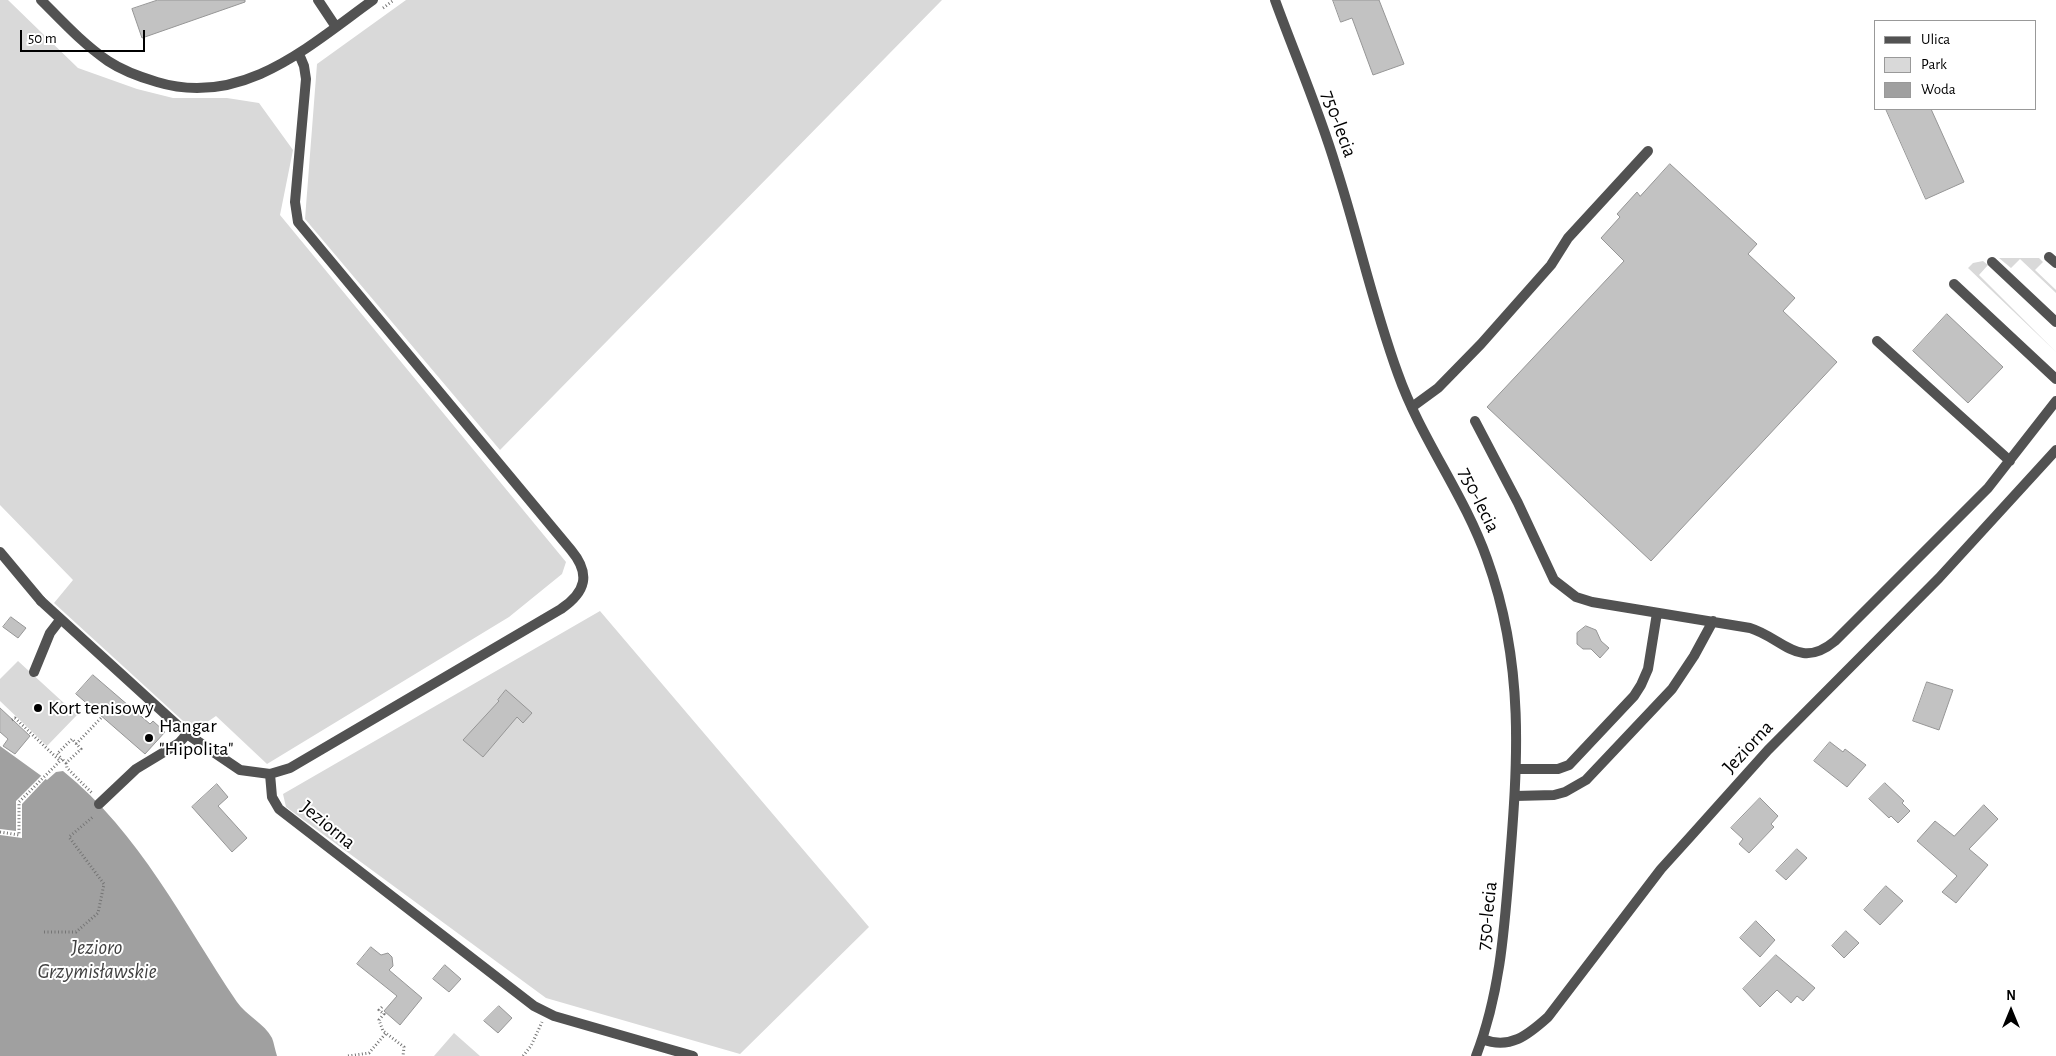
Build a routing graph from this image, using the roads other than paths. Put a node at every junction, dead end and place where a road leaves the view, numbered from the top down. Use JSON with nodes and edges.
{"nodes":[{"id":1,"x":41,"y":0,"type":"edge"},
{"id":2,"x":318,"y":0,"type":"edge"},
{"id":3,"x":373,"y":0,"type":"edge"},
{"id":4,"x":1275,"y":0,"type":"edge"},
{"id":5,"x":336,"y":27,"type":"junction"},
{"id":6,"x":299,"y":54,"type":"junction"},
{"id":7,"x":1648,"y":151,"type":"dead end"},
{"id":8,"x":1992,"y":262,"type":"dead end"},
{"id":9,"x":1954,"y":284,"type":"dead end"},
{"id":10,"x":2056,"y":322,"type":"edge"},
{"id":11,"x":1877,"y":340,"type":"dead end"},
{"id":12,"x":2056,"y":379,"type":"edge"},
{"id":13,"x":2056,"y":401,"type":"edge"},
{"id":14,"x":1412,"y":407,"type":"junction"},
{"id":15,"x":1475,"y":420,"type":"dead end"},
{"id":16,"x":2056,"y":450,"type":"edge"},
{"id":17,"x":2010,"y":461,"type":"junction"},
{"id":18,"x":0,"y":552,"type":"edge"},
{"id":19,"x":1657,"y":613,"type":"junction"},
{"id":20,"x":60,"y":620,"type":"junction"},
{"id":21,"x":1713,"y":621,"type":"junction"},
{"id":22,"x":34,"y":672,"type":"dead end"},
{"id":23,"x":187,"y":734,"type":"junction"},
{"id":24,"x":1516,"y":769,"type":"junction"},
{"id":25,"x":270,"y":774,"type":"junction"},
{"id":26,"x":1515,"y":796,"type":"junction"},
{"id":27,"x":100,"y":806,"type":"road end"},
{"id":28,"x":1482,"y":1039,"type":"junction"},
{"id":29,"x":693,"y":1056,"type":"edge"},
{"id":30,"x":1476,"y":1056,"type":"edge"}],
"edges":[{"from":1,"to":6,"type":"street"},
{"from":2,"to":5,"type":"street"},
{"from":3,"to":5,"type":"street"},
{"from":4,"to":14,"type":"street","name":"750-lecia"},
{"from":5,"to":6,"type":"street"},
{"from":6,"to":25,"type":"street"},
{"from":7,"to":14,"type":"street"},
{"from":8,"to":10,"type":"street"},
{"from":9,"to":12,"type":"street"},
{"from":11,"to":17,"type":"street"},
{"from":13,"to":17,"type":"street"},
{"from":14,"to":24,"type":"street","name":"750-lecia"},
{"from":15,"to":19,"type":"street"},
{"from":16,"to":28,"type":"street","name":"Jeziorna"},
{"from":17,"to":21,"type":"street"},
{"from":18,"to":20,"type":"street"},
{"from":19,"to":21,"type":"street"},
{"from":19,"to":24,"type":"street"},
{"from":20,"to":22,"type":"street"},
{"from":20,"to":23,"type":"street"},
{"from":21,"to":26,"type":"street"},
{"from":23,"to":25,"type":"street"},
{"from":23,"to":27,"type":"street"},
{"from":24,"to":26,"type":"street","name":"750-lecia"},
{"from":25,"to":29,"type":"street","name":"Jeziorna"},
{"from":26,"to":28,"type":"street","name":"750-lecia"},
{"from":28,"to":30,"type":"street"}]}
